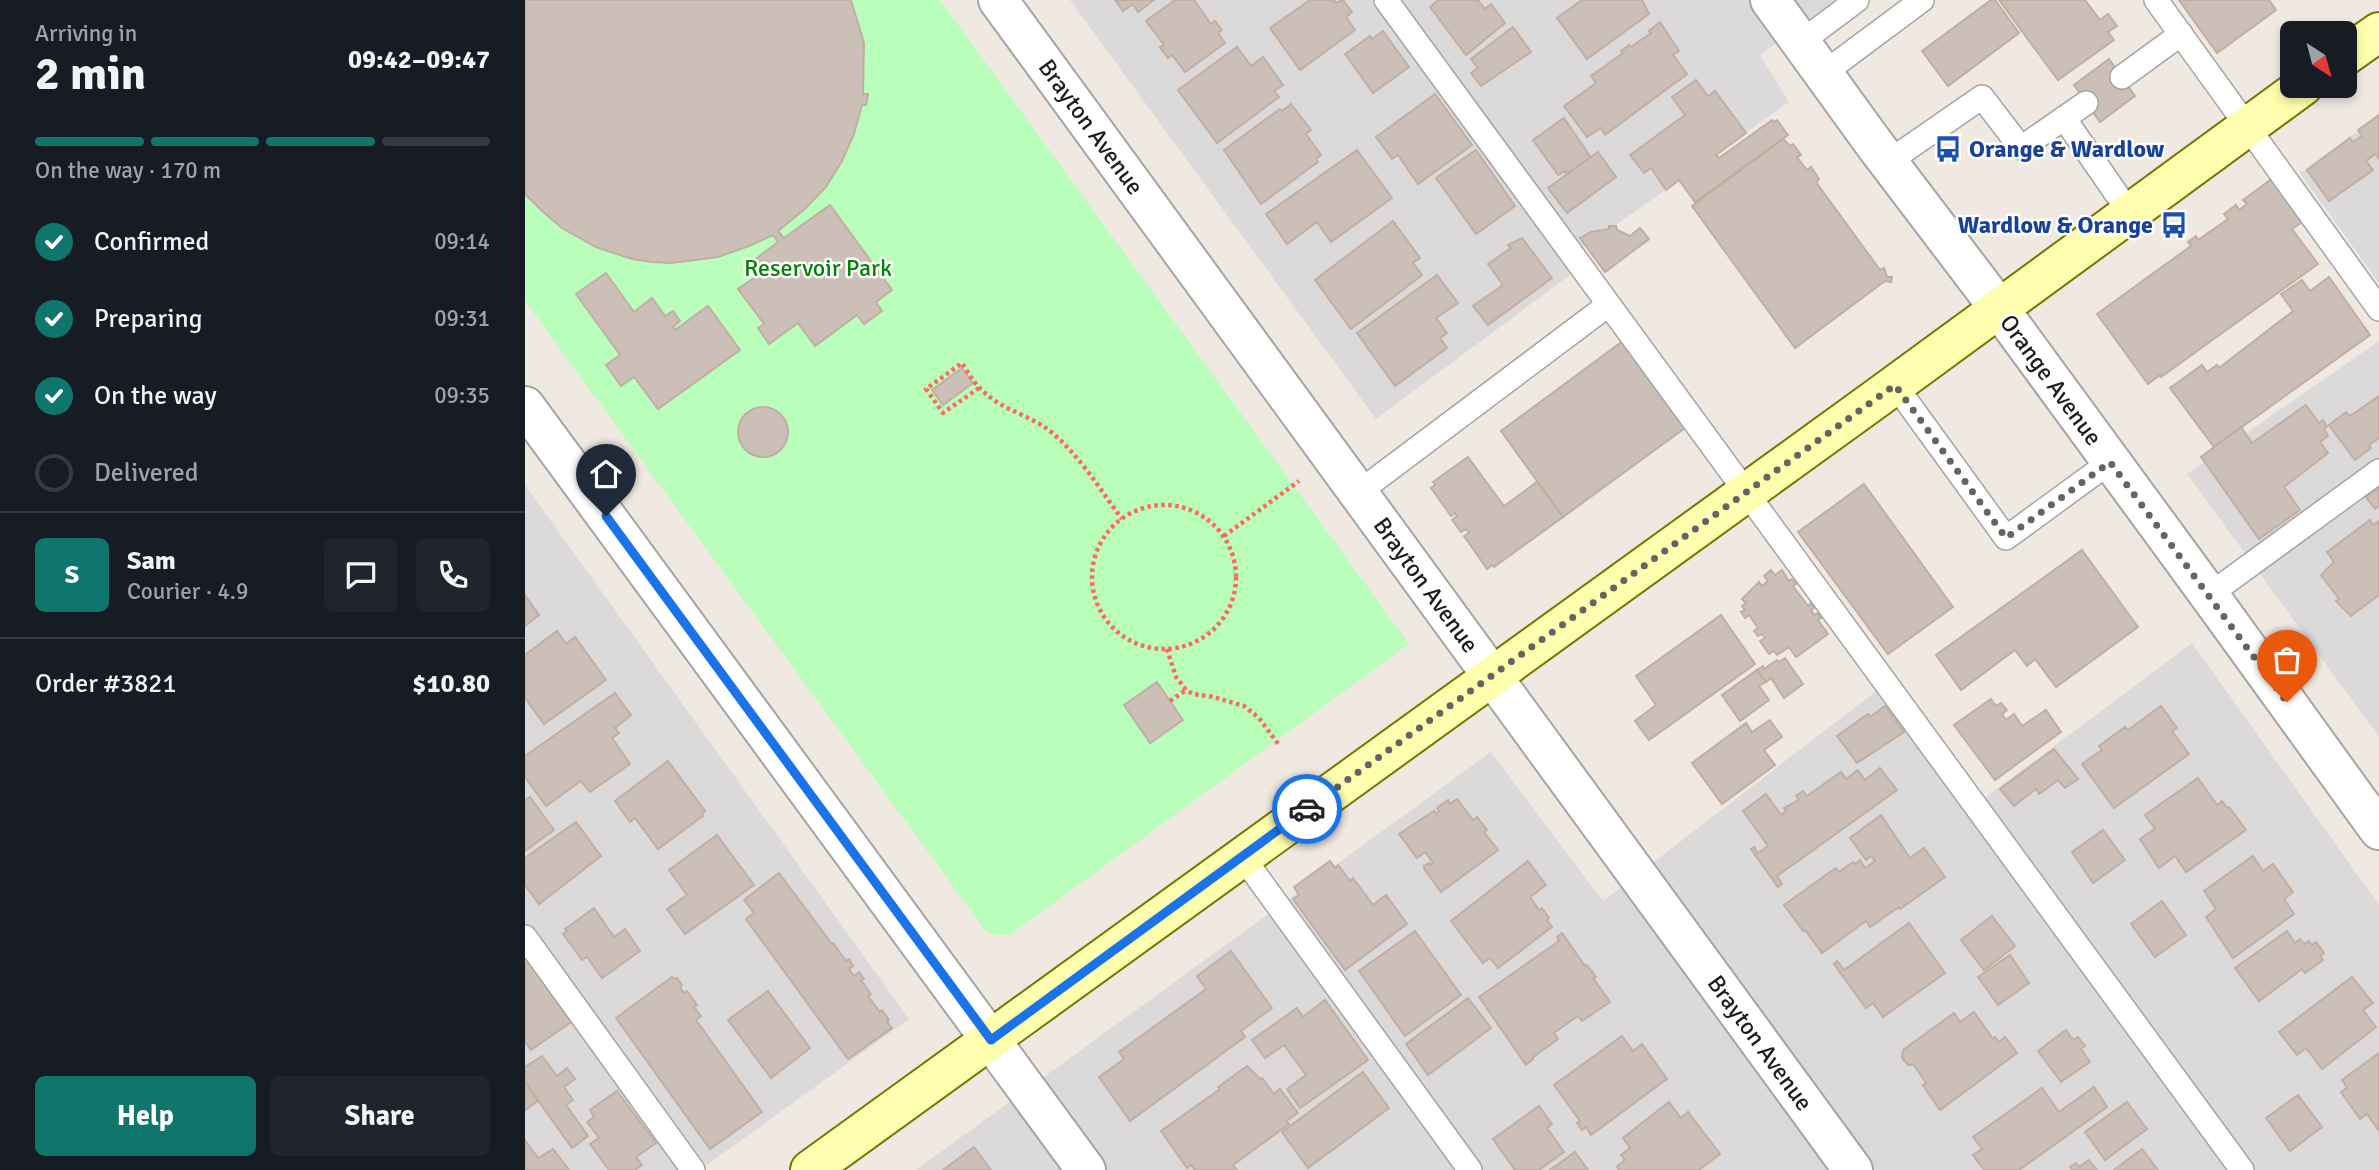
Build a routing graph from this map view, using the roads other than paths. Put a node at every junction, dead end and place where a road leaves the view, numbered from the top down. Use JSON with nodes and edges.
{"nodes":[{"id":1,"x":998,"y":0,"type":"edge"},
{"id":2,"x":1386,"y":0,"type":"edge"},
{"id":3,"x":1770,"y":0,"type":"edge"},
{"id":4,"x":1857,"y":0,"type":"edge"},
{"id":5,"x":1922,"y":0,"type":"edge"},
{"id":6,"x":2156,"y":0,"type":"edge"},
{"id":7,"x":2379,"y":32,"type":"edge"},
{"id":8,"x":2181,"y":34,"type":"junction"},
{"id":9,"x":1801,"y":42,"type":"junction"},
{"id":10,"x":2357,"y":48,"type":"edge"},
{"id":11,"x":1824,"y":73,"type":"junction"},
{"id":12,"x":2122,"y":77,"type":"dead end"},
{"id":13,"x":2286,"y":98,"type":"edge"},
{"id":14,"x":2087,"y":103,"type":"dead end"},
{"id":15,"x":2064,"y":118,"type":"junction"},
{"id":16,"x":2246,"y":127,"type":"junction"},
{"id":17,"x":1888,"y":162,"type":"junction"},
{"id":18,"x":2129,"y":212,"type":"junction"},
{"id":19,"x":1608,"y":306,"type":"junction"},
{"id":20,"x":1998,"y":307,"type":"junction"},
{"id":21,"x":2379,"y":309,"type":"edge"},
{"id":22,"x":1895,"y":385,"type":"junction"},
{"id":23,"x":525,"y":406,"type":"edge"},
{"id":24,"x":2110,"y":462,"type":"junction"},
{"id":25,"x":2379,"y":471,"type":"edge"},
{"id":26,"x":1746,"y":491,"type":"junction"},
{"id":27,"x":1359,"y":492,"type":"junction"},
{"id":28,"x":2209,"y":594,"type":"junction"},
{"id":29,"x":1492,"y":675,"type":"junction"},
{"id":30,"x":2379,"y":830,"type":"edge"},
{"id":31,"x":1242,"y":856,"type":"junction"},
{"id":32,"x":525,"y":937,"type":"edge"},
{"id":33,"x":991,"y":1040,"type":"junction"},
{"id":34,"x":693,"y":1170,"type":"edge"},
{"id":35,"x":810,"y":1170,"type":"edge"},
{"id":36,"x":1086,"y":1170,"type":"edge"},
{"id":37,"x":1470,"y":1170,"type":"edge"},
{"id":38,"x":1853,"y":1170,"type":"edge"},
{"id":39,"x":2242,"y":1170,"type":"edge"}],
"edges":[{"from":1,"to":27,"type":"street","name":"Brayton Avenue"},
{"from":2,"to":19,"type":"lane"},
{"from":3,"to":9,"type":"street","name":"Orange Avenue"},
{"from":4,"to":9,"type":"lane"},
{"from":5,"to":11,"type":"lane"},
{"from":6,"to":8,"type":"lane"},
{"from":7,"to":10,"type":"main road"},
{"from":8,"to":12,"type":"lane"},
{"from":8,"to":16,"type":"lane"},
{"from":9,"to":11,"type":"street","name":"Orange Avenue"},
{"from":11,"to":17,"type":"street","name":"Orange Avenue"},
{"from":13,"to":16,"type":"main road"},
{"from":14,"to":15,"type":"lane"},
{"from":15,"to":17,"type":"lane"},
{"from":15,"to":18,"type":"lane"},
{"from":16,"to":18,"type":"main road"},
{"from":16,"to":21,"type":"lane"},
{"from":17,"to":20,"type":"street","name":"Orange Avenue"},
{"from":18,"to":20,"type":"main road"},
{"from":19,"to":26,"type":"lane"},
{"from":19,"to":27,"type":"lane"},
{"from":20,"to":22,"type":"main road"},
{"from":20,"to":24,"type":"street","name":"Orange Avenue"},
{"from":22,"to":24,"type":"lane"},
{"from":22,"to":26,"type":"main road"},
{"from":23,"to":33,"type":"street"},
{"from":24,"to":28,"type":"street","name":"Orange Avenue"},
{"from":25,"to":28,"type":"lane"},
{"from":26,"to":29,"type":"main road"},
{"from":26,"to":39,"type":"lane"},
{"from":27,"to":29,"type":"street","name":"Brayton Avenue"},
{"from":28,"to":30,"type":"street","name":"Orange Avenue"},
{"from":29,"to":31,"type":"main road"},
{"from":29,"to":38,"type":"street","name":"Brayton Avenue"},
{"from":31,"to":33,"type":"main road"},
{"from":31,"to":37,"type":"lane"},
{"from":32,"to":34,"type":"lane"},
{"from":33,"to":35,"type":"main road"},
{"from":33,"to":36,"type":"street"}]}
